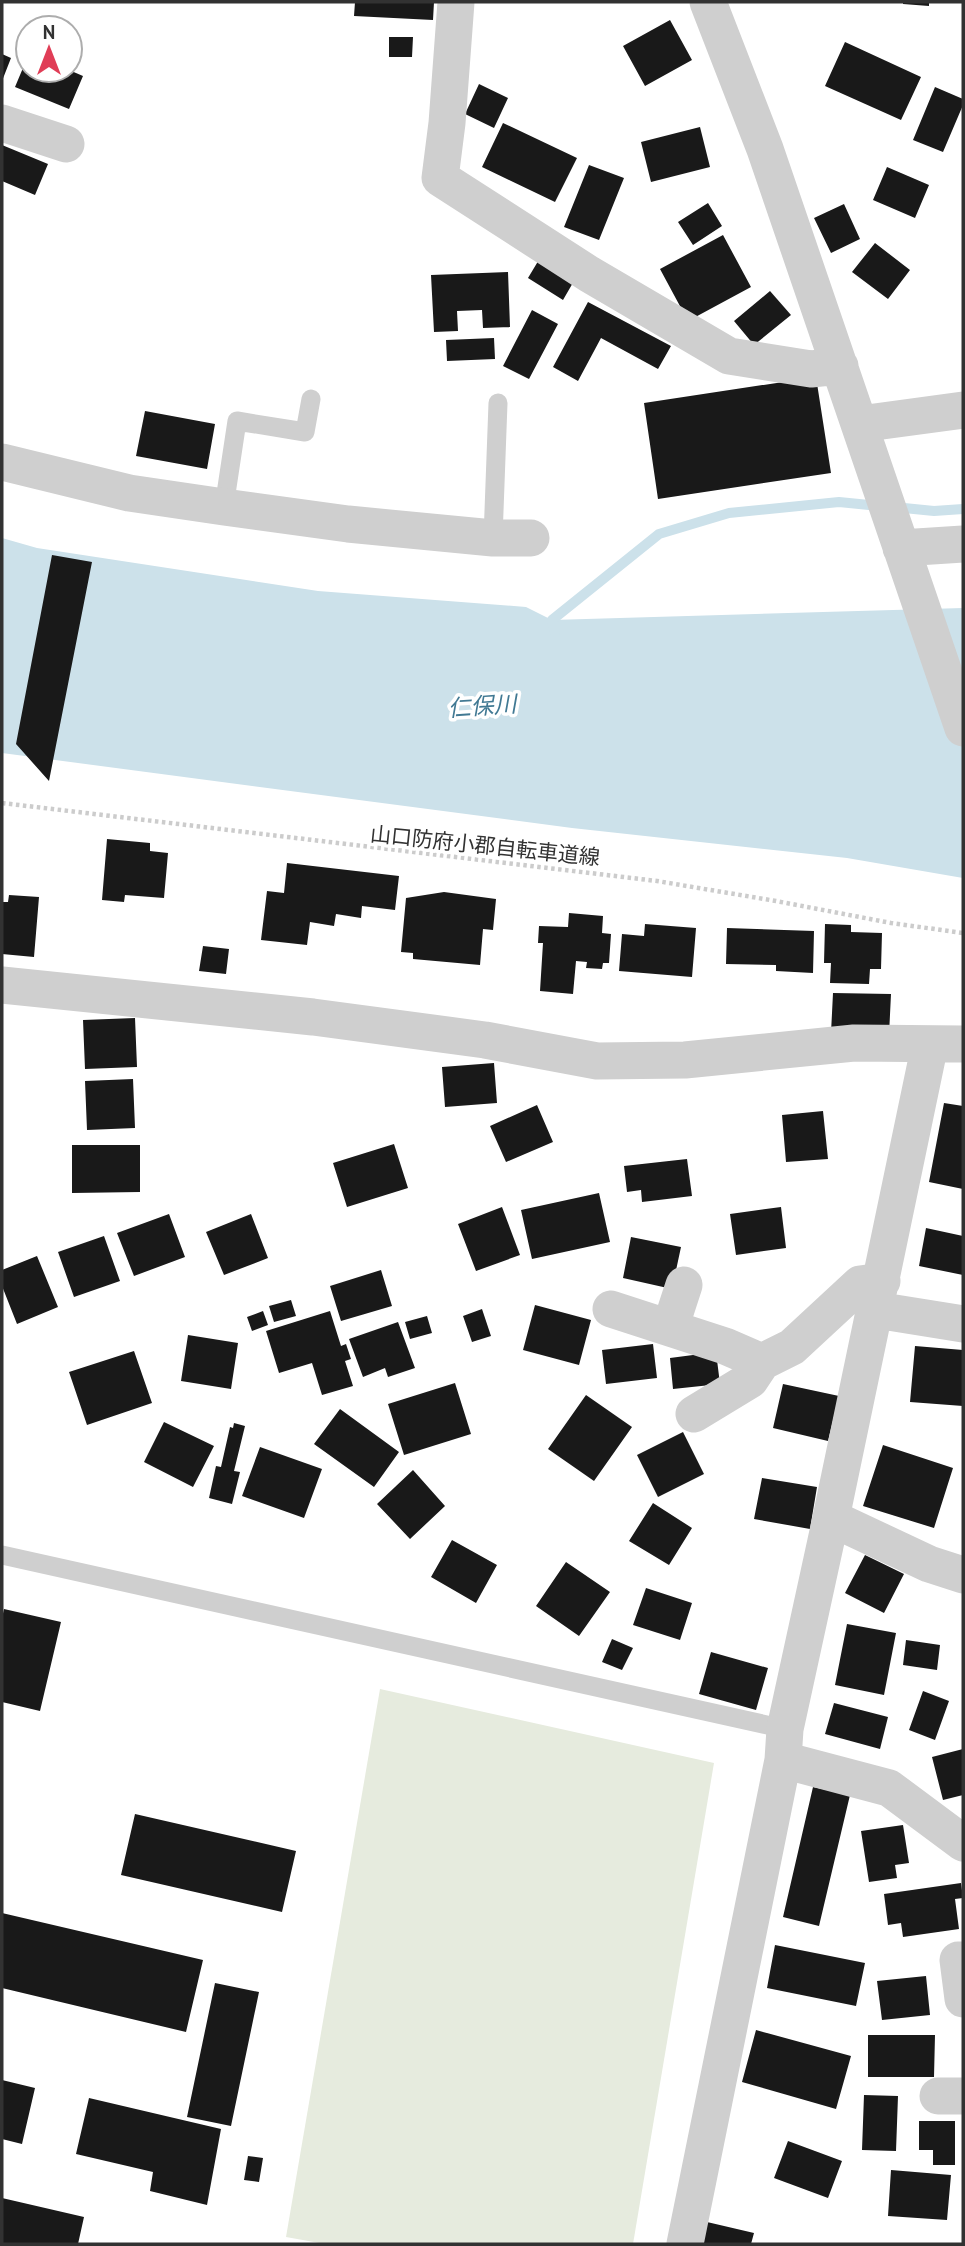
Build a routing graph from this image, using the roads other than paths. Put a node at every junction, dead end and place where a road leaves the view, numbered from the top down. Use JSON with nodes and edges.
{"nodes":[{"id":1,"x":456,"y":2,"type":"edge"},
{"id":2,"x":708,"y":2,"type":"edge"},
{"id":3,"x":2,"y":123,"type":"edge"},
{"id":4,"x":66,"y":144,"type":"dead end"},
{"id":5,"x":840,"y":366,"type":"junction"},
{"id":6,"x":311,"y":399,"type":"dead end"},
{"id":7,"x":498,"y":403,"type":"dead end"},
{"id":8,"x":963,"y":410,"type":"edge"},
{"id":9,"x":860,"y":424,"type":"junction"},
{"id":10,"x":2,"y":462,"type":"edge"},
{"id":11,"x":224,"y":507,"type":"junction"},
{"id":12,"x":493,"y":538,"type":"junction"},
{"id":13,"x":531,"y":538,"type":"dead end"},
{"id":14,"x":963,"y":544,"type":"edge"},
{"id":15,"x":901,"y":548,"type":"junction"},
{"id":16,"x":963,"y":728,"type":"edge"},
{"id":17,"x":2,"y":985,"type":"edge"},
{"id":18,"x":947,"y":1044,"type":"edge"},
{"id":19,"x":684,"y":1285,"type":"dead end"},
{"id":20,"x":879,"y":1295,"type":"junction"},
{"id":21,"x":611,"y":1309,"type":"dead end"},
{"id":22,"x":963,"y":1324,"type":"edge"},
{"id":23,"x":670,"y":1328,"type":"junction"},
{"id":24,"x":762,"y":1362,"type":"junction"},
{"id":25,"x":694,"y":1414,"type":"dead end"},
{"id":26,"x":831,"y":1518,"type":"junction"},
{"id":27,"x":2,"y":1555,"type":"edge"},
{"id":28,"x":963,"y":1575,"type":"edge"},
{"id":29,"x":784,"y":1744,"type":"junction"},
{"id":30,"x":956,"y":1829,"type":"edge"},
{"id":31,"x":963,"y":1960,"type":"edge"},
{"id":32,"x":963,"y":1999,"type":"edge"},
{"id":33,"x":685,"y":2244,"type":"edge"}],
"edges":[{"from":1,"to":5,"type":"street"},
{"from":2,"to":5,"type":"street"},
{"from":3,"to":4,"type":"street"},
{"from":5,"to":9,"type":"street"},
{"from":6,"to":11,"type":"lane"},
{"from":7,"to":12,"type":"lane"},
{"from":8,"to":9,"type":"street"},
{"from":9,"to":15,"type":"street"},
{"from":10,"to":11,"type":"street"},
{"from":11,"to":12,"type":"street"},
{"from":12,"to":13,"type":"street"},
{"from":14,"to":15,"type":"street"},
{"from":15,"to":16,"type":"street"},
{"from":17,"to":18,"type":"street"},
{"from":18,"to":20,"type":"street"},
{"from":19,"to":23,"type":"street"},
{"from":20,"to":22,"type":"street"},
{"from":20,"to":24,"type":"street"},
{"from":20,"to":26,"type":"street"},
{"from":21,"to":23,"type":"street"},
{"from":23,"to":24,"type":"street"},
{"from":24,"to":25,"type":"street"},
{"from":26,"to":28,"type":"street"},
{"from":26,"to":29,"type":"street"},
{"from":27,"to":29,"type":"lane"},
{"from":29,"to":30,"type":"street"},
{"from":29,"to":33,"type":"street"},
{"from":31,"to":32,"type":"street"}]}
